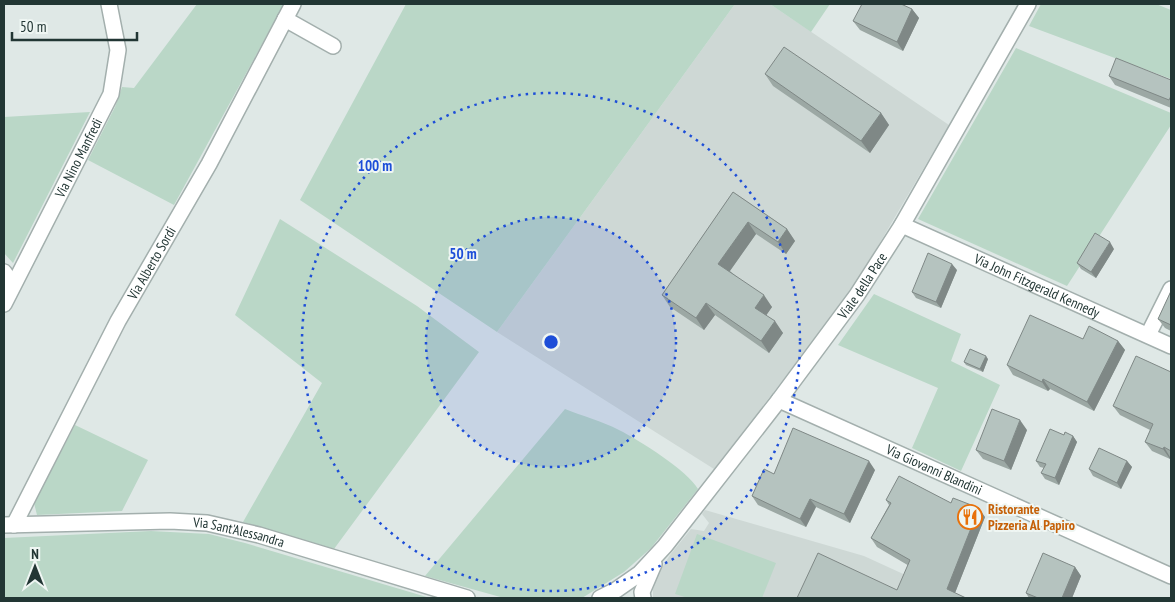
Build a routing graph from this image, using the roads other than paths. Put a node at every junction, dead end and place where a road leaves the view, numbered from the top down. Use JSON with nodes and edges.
{"nodes":[{"id":1,"x":109,"y":4,"type":"edge"},
{"id":2,"x":293,"y":4,"type":"edge"},
{"id":3,"x":1028,"y":4,"type":"edge"},
{"id":4,"x":285,"y":19,"type":"junction"},
{"id":5,"x":333,"y":46,"type":"dead end"},
{"id":6,"x":902,"y":225,"type":"junction"},
{"id":7,"x":4,"y":272,"type":"edge"},
{"id":8,"x":13,"y":285,"type":"junction"},
{"id":9,"x":1171,"y":289,"type":"edge"},
{"id":10,"x":4,"y":304,"type":"edge"},
{"id":11,"x":1148,"y":335,"type":"junction"},
{"id":12,"x":1171,"y":346,"type":"edge"},
{"id":13,"x":780,"y":400,"type":"junction"},
{"id":14,"x":9,"y":525,"type":"edge"},
{"id":15,"x":665,"y":546,"type":"junction"},
{"id":16,"x":1171,"y":576,"type":"edge"},
{"id":17,"x":614,"y":594,"type":"edge"},
{"id":18,"x":641,"y":596,"type":"edge"},
{"id":19,"x":467,"y":598,"type":"edge"},
{"id":20,"x":600,"y":598,"type":"edge"}],
"edges":[{"from":1,"to":8,"type":"street","name":"Via Nino Manfredi"},
{"from":2,"to":4,"type":"street","name":"Via Alberto Sordi"},
{"from":3,"to":6,"type":"street","name":"Viale della Pace"},
{"from":4,"to":5,"type":"street"},
{"from":4,"to":14,"type":"street","name":"Via Alberto Sordi"},
{"from":6,"to":11,"type":"street","name":"Via John Fitzgerald Kennedy"},
{"from":6,"to":13,"type":"street","name":"Viale della Pace"},
{"from":7,"to":8,"type":"street"},
{"from":8,"to":10,"type":"street","name":"Via Nino Manfredi"},
{"from":9,"to":11,"type":"street"},
{"from":11,"to":12,"type":"street","name":"Via John Fitzgerald Kennedy"},
{"from":13,"to":15,"type":"street","name":"Viale della Pace"},
{"from":13,"to":16,"type":"street","name":"Via Giovanni Blandini"},
{"from":14,"to":19,"type":"street","name":"Via Sant'Alessandra"},
{"from":15,"to":17,"type":"street"},
{"from":15,"to":18,"type":"street"},
{"from":17,"to":20,"type":"street"}]}
